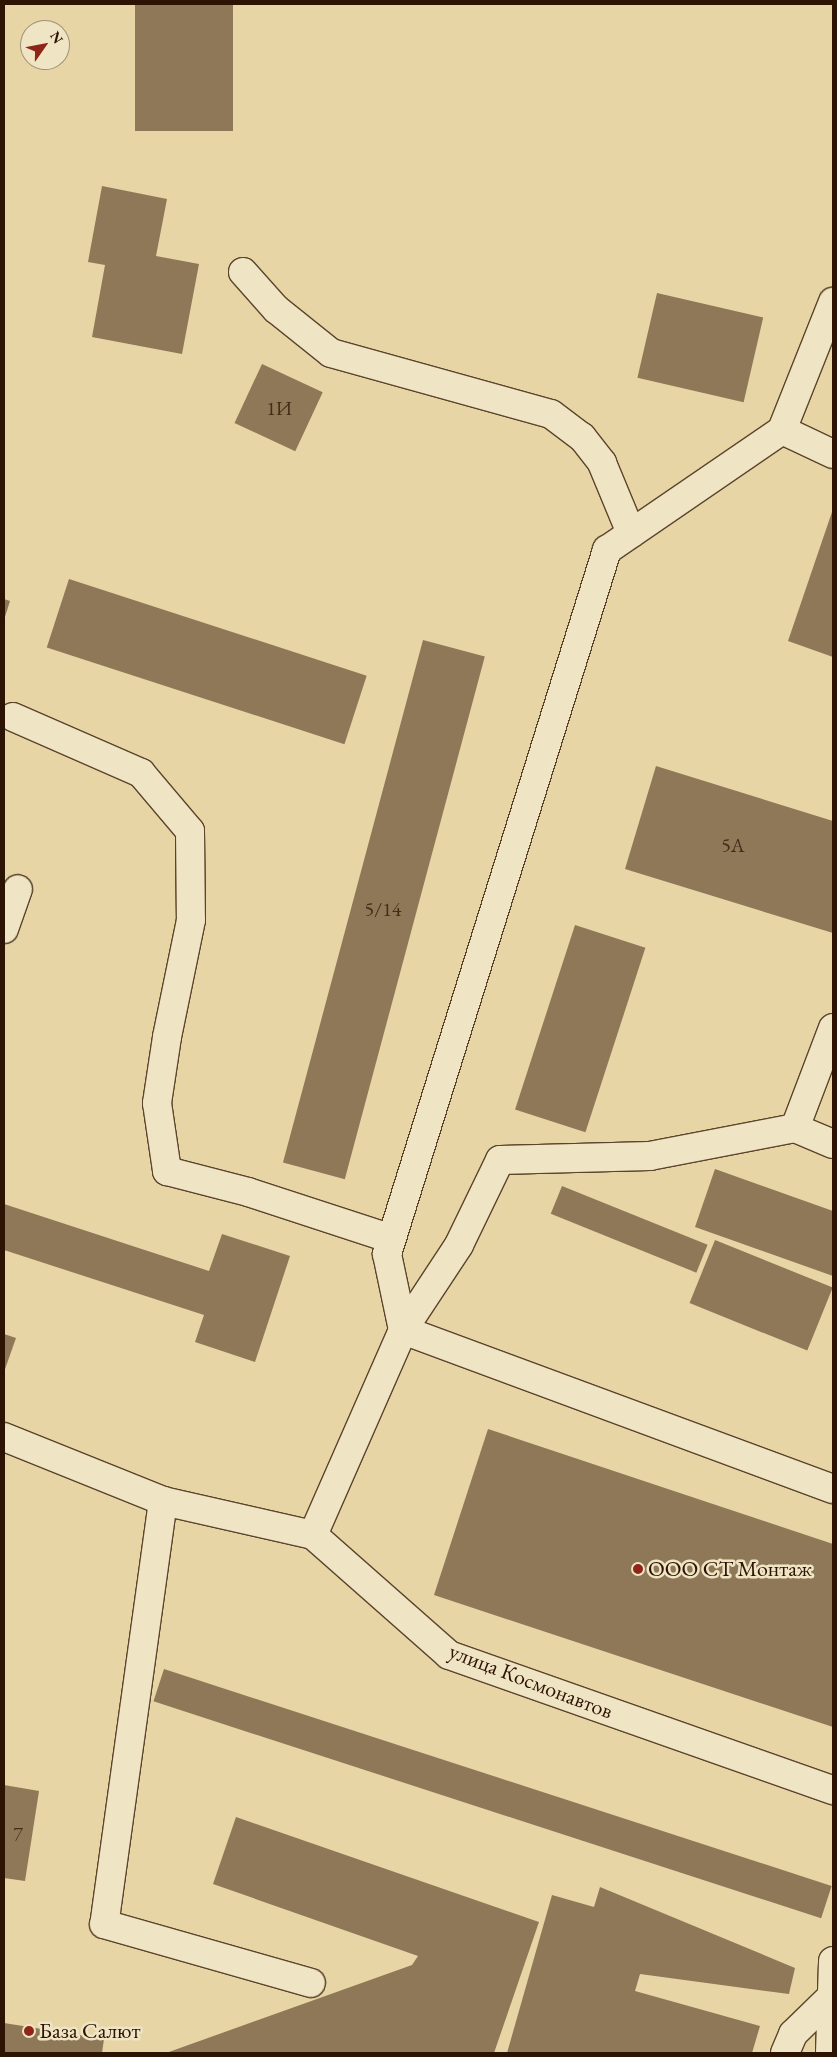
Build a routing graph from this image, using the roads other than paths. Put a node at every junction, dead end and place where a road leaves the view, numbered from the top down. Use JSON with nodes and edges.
{"nodes":[{"id":1,"x":242,"y":272,"type":"dead end"},
{"id":2,"x":833,"y":302,"type":"edge"},
{"id":3,"x":782,"y":430,"type":"junction"},
{"id":4,"x":833,"y":454,"type":"edge"},
{"id":5,"x":631,"y":533,"type":"junction"},
{"id":6,"x":13,"y":717,"type":"dead end"},
{"id":7,"x":18,"y":888,"type":"dead end"},
{"id":8,"x":4,"y":929,"type":"edge"},
{"id":9,"x":833,"y":1028,"type":"edge"},
{"id":10,"x":795,"y":1128,"type":"junction"},
{"id":11,"x":833,"y":1144,"type":"edge"},
{"id":12,"x":392,"y":1239,"type":"junction"},
{"id":13,"x":402,"y":1330,"type":"junction"},
{"id":14,"x":4,"y":1437,"type":"edge"},
{"id":15,"x":833,"y":1488,"type":"edge"},
{"id":16,"x":163,"y":1501,"type":"junction"},
{"id":17,"x":313,"y":1534,"type":"junction"},
{"id":18,"x":833,"y":1790,"type":"edge"},
{"id":19,"x":833,"y":1961,"type":"edge"},
{"id":20,"x":311,"y":1983,"type":"dead end"},
{"id":21,"x":831,"y":1998,"type":"junction"},
{"id":22,"x":785,"y":2053,"type":"edge"},
{"id":23,"x":830,"y":2053,"type":"edge"}],
"edges":[{"from":1,"to":5,"type":"street"},
{"from":2,"to":3,"type":"street"},
{"from":3,"to":4,"type":"street"},
{"from":3,"to":5,"type":"street"},
{"from":5,"to":12,"type":"street"},
{"from":6,"to":12,"type":"street"},
{"from":7,"to":8,"type":"street"},
{"from":9,"to":10,"type":"street"},
{"from":10,"to":11,"type":"street"},
{"from":10,"to":13,"type":"street"},
{"from":12,"to":13,"type":"street"},
{"from":13,"to":15,"type":"street"},
{"from":13,"to":17,"type":"street"},
{"from":14,"to":16,"type":"street","name":"улица Космонавтов"},
{"from":16,"to":17,"type":"street","name":"улица Космонавтов"},
{"from":16,"to":20,"type":"street"},
{"from":17,"to":18,"type":"street","name":"улица Космонавтов"},
{"from":19,"to":21,"type":"street"},
{"from":21,"to":22,"type":"street"},
{"from":21,"to":23,"type":"street"}]}
